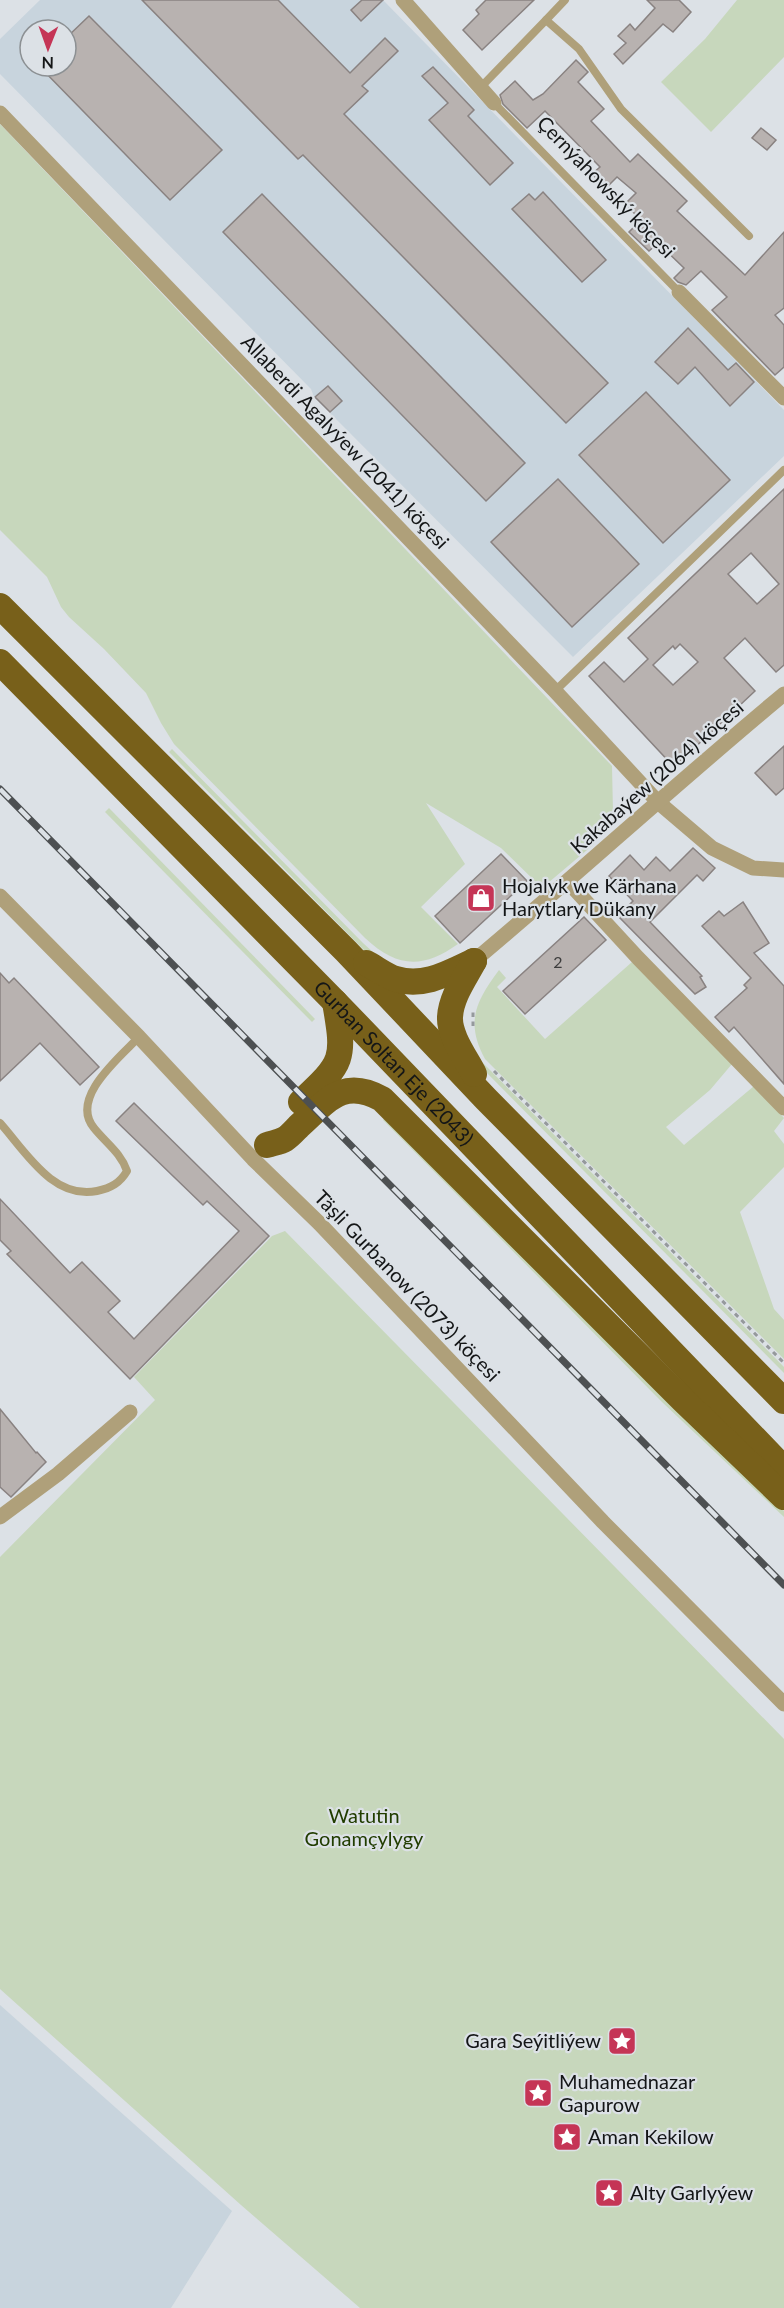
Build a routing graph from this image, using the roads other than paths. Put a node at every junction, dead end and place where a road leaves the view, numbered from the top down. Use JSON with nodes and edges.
{"nodes":[{"id":1,"x":403,"y":0,"type":"edge"},
{"id":2,"x":565,"y":0,"type":"edge"},
{"id":3,"x":546,"y":20,"type":"junction"},
{"id":4,"x":480,"y":88,"type":"junction"},
{"id":5,"x":494,"y":103,"type":"joint"},
{"id":6,"x":0,"y":113,"type":"edge"},
{"id":7,"x":749,"y":236,"type":"dead end"},
{"id":8,"x":679,"y":292,"type":"joint"},
{"id":9,"x":784,"y":398,"type":"edge"},
{"id":10,"x":784,"y":470,"type":"edge"},
{"id":11,"x":0,"y":606,"type":"edge"},
{"id":12,"x":0,"y":662,"type":"edge"},
{"id":13,"x":555,"y":691,"type":"junction"},
{"id":14,"x":784,"y":694,"type":"edge"},
{"id":15,"x":658,"y":802,"type":"junction"},
{"id":16,"x":784,"y":870,"type":"edge"},
{"id":17,"x":568,"y":882,"type":"junction"},
{"id":18,"x":0,"y":896,"type":"edge"},
{"id":19,"x":346,"y":951,"type":"junction"},
{"id":20,"x":474,"y":961,"type":"junction"},
{"id":21,"x":334,"y":1002,"type":"junction"},
{"id":22,"x":139,"y":1037,"type":"junction"},
{"id":23,"x":486,"y":1099,"type":"junction"},
{"id":24,"x":784,"y":1108,"type":"edge"},
{"id":25,"x":0,"y":1123,"type":"edge"},
{"id":26,"x":260,"y":1152,"type":"junction"},
{"id":27,"x":784,"y":1401,"type":"edge"},
{"id":28,"x":130,"y":1412,"type":"dead end"},
{"id":29,"x":784,"y":1469,"type":"edge"},
{"id":30,"x":784,"y":1497,"type":"edge"},
{"id":31,"x":0,"y":1517,"type":"edge"},
{"id":32,"x":784,"y":1704,"type":"edge"}],
"edges":[{"from":1,"to":4,"type":"street","name":"Çernýahowský köçesi"},
{"from":2,"to":3,"type":"lane"},
{"from":3,"to":4,"type":"lane"},
{"from":3,"to":7,"type":"lane"},
{"from":4,"to":5,"type":"street","name":"Çernýahowský köçesi"},
{"from":5,"to":8,"type":"lane","name":"Çernýahowský köçesi"},
{"from":6,"to":13,"type":"street","name":"Allaberdi Agalyýew (2041) köçesi"},
{"from":8,"to":9,"type":"street","name":"Çernýahowský köçesi"},
{"from":10,"to":13,"type":"lane"},
{"from":11,"to":19,"type":"highway"},
{"from":12,"to":21,"type":"highway","name":"Gurban Soltan Eje (2043)"},
{"from":13,"to":15,"type":"street","name":"Allaberdi Agalyýew (2041) köçesi"},
{"from":14,"to":15,"type":"street","name":"Kakabaýew (2064) köçesi"},
{"from":15,"to":16,"type":"street","name":"Allaberdi Agalyýew (2041) köçesi"},
{"from":15,"to":17,"type":"street","name":"Kakabaýew (2064) köçesi"},
{"from":17,"to":20,"type":"street","name":"Kakabaýew (2064) köçesi"},
{"from":17,"to":24,"type":"street"},
{"from":18,"to":22,"type":"street","name":"Täşli Gurbanow (2073) köçesi"},
{"from":19,"to":20,"type":"highway"},
{"from":19,"to":23,"type":"highway"},
{"from":20,"to":23,"type":"highway"},
{"from":21,"to":26,"type":"highway"},
{"from":21,"to":29,"type":"highway","name":"Gurban Soltan Eje (2043)"},
{"from":22,"to":25,"type":"lane"},
{"from":22,"to":26,"type":"street","name":"Täşli Gurbanow (2073) köçesi"},
{"from":23,"to":27,"type":"highway"},
{"from":26,"to":30,"type":"highway"},
{"from":26,"to":32,"type":"street","name":"Täşli Gurbanow (2073) köçesi"},
{"from":28,"to":31,"type":"street"}]}
